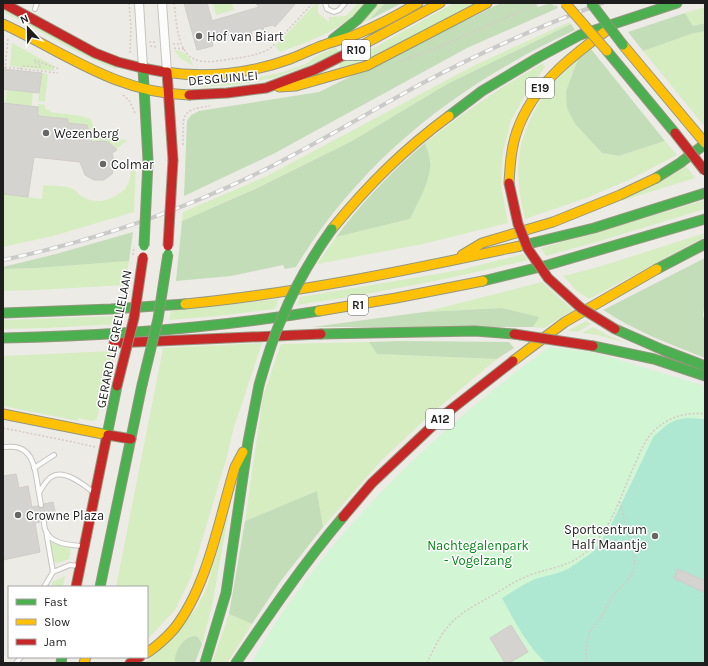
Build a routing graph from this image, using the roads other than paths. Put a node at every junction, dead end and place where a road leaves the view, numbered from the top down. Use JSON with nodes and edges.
{"nodes":[{"id":1,"x":3,"y":3,"type":"edge"},
{"id":2,"x":38,"y":3,"type":"edge"},
{"id":3,"x":139,"y":3,"type":"edge"},
{"id":4,"x":162,"y":3,"type":"edge"},
{"id":5,"x":325,"y":3,"type":"edge"},
{"id":6,"x":345,"y":3,"type":"edge"},
{"id":7,"x":372,"y":3,"type":"edge"},
{"id":8,"x":418,"y":3,"type":"edge"},
{"id":9,"x":440,"y":3,"type":"edge"},
{"id":10,"x":487,"y":3,"type":"edge"},
{"id":11,"x":565,"y":3,"type":"edge"},
{"id":12,"x":591,"y":3,"type":"edge"},
{"id":13,"x":677,"y":3,"type":"edge"},
{"id":14,"x":35,"y":9,"type":"dead end"},
{"id":15,"x":618,"y":22,"type":"junction"},
{"id":16,"x":3,"y":24,"type":"edge"},
{"id":17,"x":325,"y":45,"type":"junction"},
{"id":18,"x":144,"y":68,"type":"junction"},
{"id":19,"x":167,"y":72,"type":"junction"},
{"id":20,"x":267,"y":88,"type":"junction"},
{"id":21,"x":145,"y":90,"type":"junction"},
{"id":22,"x":169,"y":94,"type":"junction"},
{"id":23,"x":705,"y":144,"type":"edge"},
{"id":24,"x":705,"y":171,"type":"edge"},
{"id":25,"x":705,"y":193,"type":"edge"},
{"id":26,"x":705,"y":219,"type":"edge"},
{"id":27,"x":705,"y":244,"type":"edge"},
{"id":28,"x":450,"y":262,"type":"junction"},
{"id":29,"x":3,"y":313,"type":"edge"},
{"id":30,"x":3,"y":338,"type":"edge"},
{"id":31,"x":104,"y":344,"type":"dead end"},
{"id":32,"x":705,"y":366,"type":"edge"},
{"id":33,"x":705,"y":376,"type":"edge"},
{"id":34,"x":3,"y":414,"type":"edge"},
{"id":35,"x":108,"y":435,"type":"junction"},
{"id":36,"x":131,"y":439,"type":"junction"},
{"id":37,"x":248,"y":442,"type":"junction"},
{"id":38,"x":3,"y":447,"type":"edge"},
{"id":39,"x":54,"y":455,"type":"dead end"},
{"id":40,"x":34,"y":468,"type":"junction"},
{"id":41,"x":38,"y":493,"type":"junction"},
{"id":42,"x":96,"y":494,"type":"junction"},
{"id":43,"x":41,"y":505,"type":"dead end"},
{"id":44,"x":44,"y":521,"type":"dead end"},
{"id":45,"x":46,"y":531,"type":"junction"},
{"id":46,"x":85,"y":546,"type":"junction"},
{"id":47,"x":81,"y":566,"type":"junction"},
{"id":48,"x":53,"y":572,"type":"junction"},
{"id":49,"x":45,"y":586,"type":"edge"},
{"id":50,"x":76,"y":586,"type":"edge"},
{"id":51,"x":100,"y":586,"type":"edge"},
{"id":52,"x":148,"y":652,"type":"edge"},
{"id":53,"x":205,"y":663,"type":"edge"},
{"id":54,"x":236,"y":663,"type":"edge"}],
"edges":[{"from":1,"to":18,"type":"main road","name":"DESGUINLEI","number":"R10"},
{"from":2,"to":14,"type":"lane"},
{"from":3,"to":18,"type":"street"},
{"from":4,"to":19,"type":"street"},
{"from":5,"to":6,"type":"lane"},
{"from":7,"to":17,"type":"main road"},
{"from":8,"to":17,"type":"main road","name":"DESGUINLEI","number":"R10"},
{"from":9,"to":20,"type":"main road","name":"DESGUINLEI","number":"R10"},
{"from":10,"to":20,"type":"main road"},
{"from":11,"to":24,"type":"main road","bridge":true},
{"from":12,"to":23,"type":"main road","bridge":true},
{"from":13,"to":15,"type":"main road"},
{"from":15,"to":32,"type":"main road","number":"E19","bridge":true},
{"from":15,"to":37,"type":"main road","bridge":true},
{"from":16,"to":21,"type":"main road","name":"DESGUINLEI","number":"R10"},
{"from":17,"to":19,"type":"main road","name":"DESGUINLEI","number":"R10"},
{"from":18,"to":19,"type":"main road","name":"DESGUINLEI","number":"R10"},
{"from":18,"to":21,"type":"main road","name":"GERARD LE GRELLELAAN"},
{"from":19,"to":22,"type":"main road"},
{"from":20,"to":22,"type":"main road","name":"DESGUINLEI","number":"R10"},
{"from":21,"to":22,"type":"main road","name":"DESGUINLEI","number":"R10"},
{"from":21,"to":35,"type":"main road","name":"GERARD LE GRELLELAAN","bridge":true},
{"from":22,"to":36,"type":"main road","bridge":true},
{"from":23,"to":28,"type":"main road"},
{"from":25,"to":28,"type":"main road","number":"R1"},
{"from":26,"to":30,"type":"main road","number":"R1"},
{"from":27,"to":54,"type":"main road","number":"A12"},
{"from":28,"to":29,"type":"main road","number":"R1"},
{"from":31,"to":33,"type":"main road","bridge":true},
{"from":34,"to":35,"type":"main road"},
{"from":35,"to":36,"type":"main road"},
{"from":35,"to":42,"type":"main road","name":"GERARD LE GRELLELAAN"},
{"from":36,"to":51,"type":"main road"},
{"from":37,"to":52,"type":"main road"},
{"from":37,"to":53,"type":"main road"},
{"from":38,"to":40,"type":"lane"},
{"from":39,"to":40,"type":"lane"},
{"from":40,"to":41,"type":"lane"},
{"from":41,"to":42,"type":"lane"},
{"from":41,"to":43,"type":"lane"},
{"from":42,"to":46,"type":"main road","name":"GERARD LE GRELLELAAN"},
{"from":44,"to":45,"type":"lane"},
{"from":45,"to":46,"type":"lane"},
{"from":45,"to":48,"type":"lane"},
{"from":46,"to":47,"type":"main road","name":"GERARD LE GRELLELAAN"},
{"from":47,"to":48,"type":"lane"},
{"from":47,"to":50,"type":"main road","name":"GERARD LE GRELLELAAN"},
{"from":48,"to":49,"type":"lane"}]}
